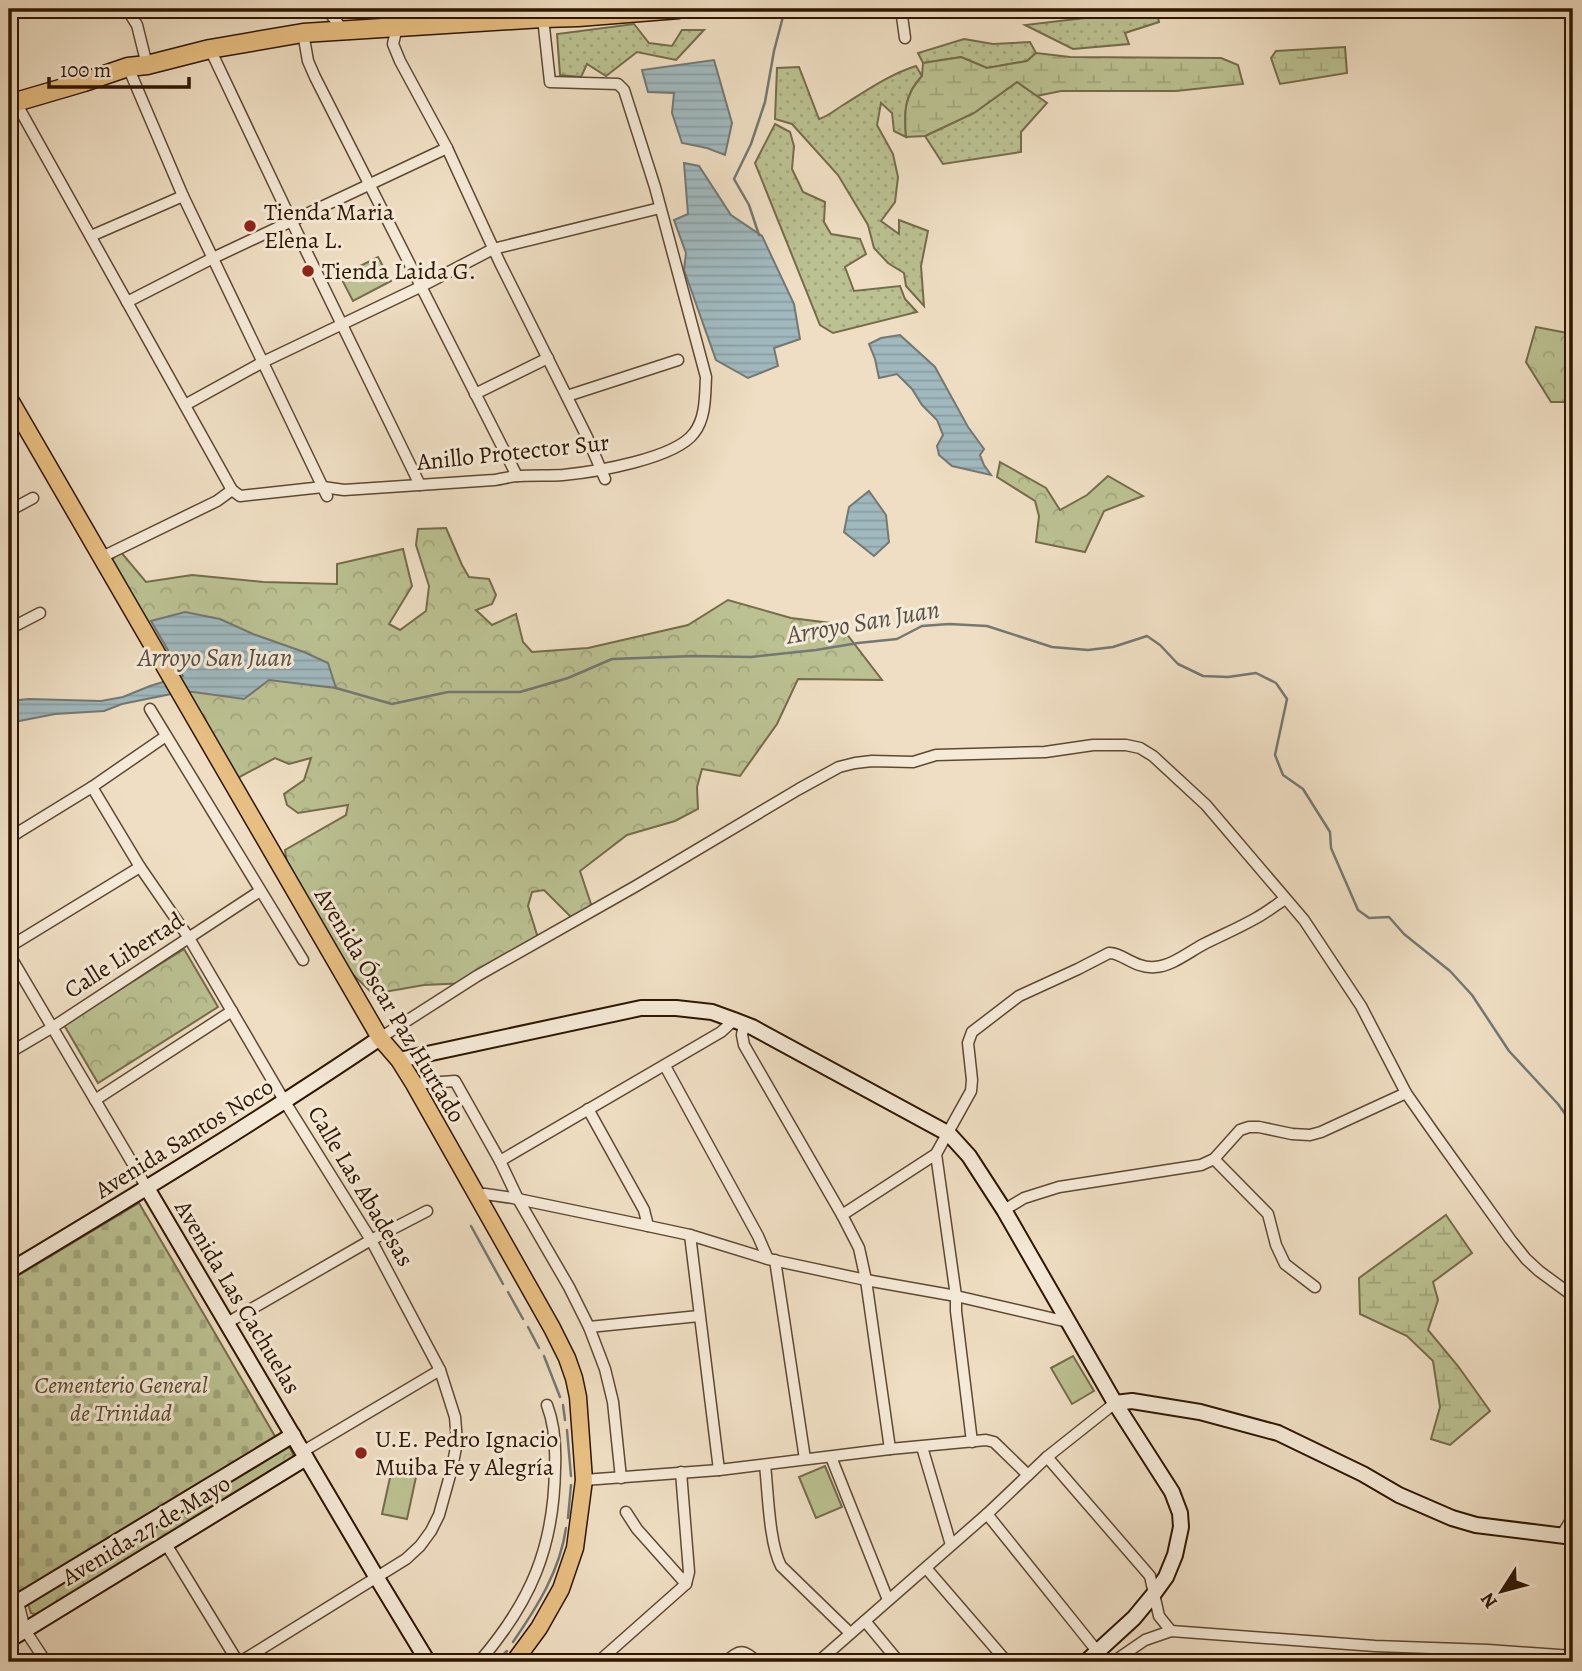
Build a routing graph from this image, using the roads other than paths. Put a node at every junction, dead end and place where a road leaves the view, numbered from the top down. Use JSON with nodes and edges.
{"nodes":[{"id":1,"x":127,"y":9,"type":"edge"},
{"id":2,"x":330,"y":9,"type":"edge"},
{"id":3,"x":679,"y":9,"type":"edge"},
{"id":4,"x":901,"y":9,"type":"edge"},
{"id":5,"x":578,"y":13,"type":"edge"},
{"id":6,"x":543,"y":18,"type":"junction"},
{"id":7,"x":397,"y":27,"type":"junction"},
{"id":8,"x":344,"y":31,"type":"junction"},
{"id":9,"x":303,"y":33,"type":"junction"},
{"id":10,"x":905,"y":38,"type":"dead end"},
{"id":11,"x":210,"y":49,"type":"junction"},
{"id":12,"x":147,"y":65,"type":"junction"},
{"id":13,"x":128,"y":67,"type":"junction"},
{"id":14,"x":12,"y":103,"type":"edge"},
{"id":15,"x":447,"y":148,"type":"junction"},
{"id":16,"x":369,"y":185,"type":"junction"},
{"id":17,"x":183,"y":196,"type":"junction"},
{"id":18,"x":660,"y":208,"type":"junction"},
{"id":19,"x":292,"y":222,"type":"junction"},
{"id":20,"x":91,"y":236,"type":"junction"},
{"id":21,"x":494,"y":249,"type":"junction"},
{"id":22,"x":213,"y":258,"type":"junction"},
{"id":23,"x":420,"y":287,"type":"junction"},
{"id":24,"x":127,"y":302,"type":"junction"},
{"id":25,"x":342,"y":324,"type":"junction"},
{"id":26,"x":548,"y":358,"type":"junction"},
{"id":27,"x":678,"y":360,"type":"dead end"},
{"id":28,"x":263,"y":362,"type":"junction"},
{"id":29,"x":475,"y":394,"type":"junction"},
{"id":30,"x":567,"y":396,"type":"junction"},
{"id":31,"x":9,"y":398,"type":"edge"},
{"id":32,"x":185,"y":405,"type":"junction"},
{"id":33,"x":603,"y":475,"type":"junction"},
{"id":34,"x":517,"y":476,"type":"junction"},
{"id":35,"x":420,"y":485,"type":"junction"},
{"id":36,"x":232,"y":490,"type":"junction"},
{"id":37,"x":325,"y":491,"type":"junction"},
{"id":38,"x":33,"y":498,"type":"dead end"},
{"id":39,"x":9,"y":511,"type":"edge"},
{"id":40,"x":102,"y":557,"type":"junction"},
{"id":41,"x":40,"y":613,"type":"dead end"},
{"id":42,"x":9,"y":629,"type":"edge"},
{"id":43,"x":150,"y":709,"type":"dead end"},
{"id":44,"x":166,"y":736,"type":"junction"},
{"id":45,"x":92,"y":787,"type":"junction"},
{"id":46,"x":9,"y":819,"type":"edge"},
{"id":47,"x":13,"y":836,"type":"edge"},
{"id":48,"x":140,"y":867,"type":"junction"},
{"id":49,"x":260,"y":891,"type":"junction"},
{"id":50,"x":1286,"y":899,"type":"junction"},
{"id":51,"x":189,"y":938,"type":"junction"},
{"id":52,"x":9,"y":947,"type":"edge"},
{"id":53,"x":9,"y":954,"type":"edge"},
{"id":54,"x":303,"y":960,"type":"dead end"},
{"id":55,"x":232,"y":1011,"type":"junction"},
{"id":56,"x":739,"y":1022,"type":"junction"},
{"id":57,"x":53,"y":1027,"type":"junction"},
{"id":58,"x":380,"y":1038,"type":"junction"},
{"id":59,"x":9,"y":1053,"type":"edge"},
{"id":60,"x":399,"y":1060,"type":"junction"},
{"id":61,"x":665,"y":1066,"type":"junction"},
{"id":62,"x":414,"y":1084,"type":"junction"},
{"id":63,"x":1406,"y":1093,"type":"junction"},
{"id":64,"x":95,"y":1100,"type":"junction"},
{"id":65,"x":285,"y":1102,"type":"junction"},
{"id":66,"x":588,"y":1109,"type":"junction"},
{"id":67,"x":949,"y":1134,"type":"junction"},
{"id":68,"x":936,"y":1154,"type":"junction"},
{"id":69,"x":1214,"y":1159,"type":"junction"},
{"id":70,"x":500,"y":1161,"type":"junction"},
{"id":71,"x":147,"y":1188,"type":"junction"},
{"id":72,"x":481,"y":1194,"type":"junction"},
{"id":73,"x":516,"y":1199,"type":"junction"},
{"id":74,"x":1004,"y":1210,"type":"junction"},
{"id":75,"x":427,"y":1211,"type":"dead end"},
{"id":76,"x":842,"y":1215,"type":"junction"},
{"id":77,"x":648,"y":1226,"type":"junction"},
{"id":78,"x":690,"y":1235,"type":"junction"},
{"id":79,"x":371,"y":1240,"type":"junction"},
{"id":80,"x":772,"y":1260,"type":"junction"},
{"id":81,"x":9,"y":1271,"type":"edge"},
{"id":82,"x":866,"y":1280,"type":"junction"},
{"id":83,"x":1315,"y":1287,"type":"dead end"},
{"id":84,"x":956,"y":1296,"type":"junction"},
{"id":85,"x":1573,"y":1296,"type":"edge"},
{"id":86,"x":699,"y":1316,"type":"junction"},
{"id":87,"x":1068,"y":1322,"type":"junction"},
{"id":88,"x":227,"y":1323,"type":"junction"},
{"id":89,"x":589,"y":1327,"type":"junction"},
{"id":90,"x":440,"y":1370,"type":"junction"},
{"id":91,"x":1115,"y":1403,"type":"junction"},
{"id":92,"x":547,"y":1405,"type":"dead end"},
{"id":93,"x":293,"y":1435,"type":"junction"},
{"id":94,"x":972,"y":1442,"type":"junction"},
{"id":95,"x":922,"y":1447,"type":"junction"},
{"id":96,"x":890,"y":1449,"type":"junction"},
{"id":97,"x":304,"y":1455,"type":"junction"},
{"id":98,"x":831,"y":1457,"type":"junction"},
{"id":99,"x":1047,"y":1457,"type":"junction"},
{"id":100,"x":805,"y":1459,"type":"junction"},
{"id":101,"x":765,"y":1465,"type":"junction"},
{"id":102,"x":719,"y":1470,"type":"junction"},
{"id":103,"x":681,"y":1472,"type":"junction"},
{"id":104,"x":1028,"y":1475,"type":"junction"},
{"id":105,"x":621,"y":1478,"type":"junction"},
{"id":106,"x":584,"y":1480,"type":"junction"},
{"id":107,"x":626,"y":1512,"type":"dead end"},
{"id":108,"x":987,"y":1514,"type":"junction"},
{"id":109,"x":1573,"y":1517,"type":"edge"},
{"id":110,"x":1567,"y":1537,"type":"edge"},
{"id":111,"x":166,"y":1544,"type":"junction"},
{"id":112,"x":951,"y":1545,"type":"junction"},
{"id":113,"x":926,"y":1567,"type":"junction"},
{"id":114,"x":377,"y":1578,"type":"junction"},
{"id":115,"x":686,"y":1584,"type":"junction"},
{"id":116,"x":1153,"y":1595,"type":"junction"},
{"id":117,"x":888,"y":1600,"type":"junction"},
{"id":118,"x":13,"y":1604,"type":"edge"},
{"id":119,"x":865,"y":1621,"type":"junction"},
{"id":120,"x":25,"y":1630,"type":"junction"},
{"id":121,"x":1171,"y":1631,"type":"junction"},
{"id":122,"x":850,"y":1633,"type":"junction"},
{"id":123,"x":9,"y":1640,"type":"edge"},
{"id":124,"x":1097,"y":1651,"type":"junction"},
{"id":125,"x":1573,"y":1656,"type":"edge"},
{"id":126,"x":46,"y":1662,"type":"edge"},
{"id":127,"x":239,"y":1662,"type":"edge"},
{"id":128,"x":428,"y":1662,"type":"edge"},
{"id":129,"x":479,"y":1662,"type":"edge"},
{"id":130,"x":514,"y":1662,"type":"edge"},
{"id":131,"x":598,"y":1662,"type":"edge"},
{"id":132,"x":725,"y":1662,"type":"edge"},
{"id":133,"x":758,"y":1662,"type":"edge"},
{"id":134,"x":818,"y":1662,"type":"edge"},
{"id":135,"x":899,"y":1662,"type":"edge"},
{"id":136,"x":1007,"y":1662,"type":"edge"},
{"id":137,"x":1086,"y":1662,"type":"edge"},
{"id":138,"x":1113,"y":1662,"type":"edge"}],
"edges":[{"from":1,"to":12,"type":"street"},
{"from":2,"to":8,"type":"street"},
{"from":3,"to":5,"type":"highway"},
{"from":4,"to":10,"type":"street"},
{"from":5,"to":6,"type":"highway"},
{"from":6,"to":7,"type":"highway"},
{"from":6,"to":18,"type":"street","name":"Anillo Protector Sur"},
{"from":7,"to":8,"type":"highway"},
{"from":7,"to":15,"type":"street"},
{"from":8,"to":9,"type":"highway"},
{"from":9,"to":11,"type":"highway"},
{"from":9,"to":16,"type":"street"},
{"from":11,"to":12,"type":"highway"},
{"from":11,"to":19,"type":"street"},
{"from":12,"to":13,"type":"highway"},
{"from":13,"to":14,"type":"highway"},
{"from":13,"to":17,"type":"street"},
{"from":14,"to":20,"type":"street"},
{"from":15,"to":16,"type":"street"},
{"from":15,"to":21,"type":"street"},
{"from":16,"to":19,"type":"street"},
{"from":16,"to":23,"type":"street"},
{"from":17,"to":20,"type":"street"},
{"from":17,"to":22,"type":"street"},
{"from":18,"to":21,"type":"street"},
{"from":18,"to":33,"type":"street","name":"Anillo Protector Sur"},
{"from":19,"to":22,"type":"street"},
{"from":19,"to":25,"type":"street"},
{"from":20,"to":24,"type":"street"},
{"from":21,"to":23,"type":"street"},
{"from":21,"to":26,"type":"street"},
{"from":22,"to":24,"type":"street"},
{"from":22,"to":28,"type":"street"},
{"from":23,"to":25,"type":"street"},
{"from":23,"to":29,"type":"street"},
{"from":24,"to":32,"type":"street"},
{"from":25,"to":28,"type":"street"},
{"from":25,"to":35,"type":"street"},
{"from":26,"to":29,"type":"street"},
{"from":26,"to":30,"type":"street"},
{"from":27,"to":30,"type":"street"},
{"from":28,"to":32,"type":"street"},
{"from":28,"to":37,"type":"street"},
{"from":29,"to":34,"type":"street"},
{"from":30,"to":33,"type":"street"},
{"from":31,"to":40,"type":"main road","name":"Avenida Óscar Paz Hurtado"},
{"from":32,"to":36,"type":"street"},
{"from":33,"to":34,"type":"street","name":"Anillo Protector Sur"},
{"from":34,"to":35,"type":"street","name":"Anillo Protector Sur"},
{"from":35,"to":37,"type":"street","name":"Anillo Protector Sur"},
{"from":36,"to":37,"type":"street","name":"Anillo Protector Sur"},
{"from":36,"to":40,"type":"street"},
{"from":38,"to":39,"type":"street"},
{"from":40,"to":58,"type":"main road","name":"Avenida Óscar Paz Hurtado"},
{"from":41,"to":42,"type":"street"},
{"from":43,"to":44,"type":"street"},
{"from":44,"to":45,"type":"street"},
{"from":44,"to":49,"type":"street"},
{"from":45,"to":47,"type":"street"},
{"from":45,"to":48,"type":"street","name":"Calle Las Abadesas"},
{"from":46,"to":47,"type":"street"},
{"from":48,"to":51,"type":"street","name":"Calle Las Abadesas"},
{"from":48,"to":52,"type":"street"},
{"from":49,"to":51,"type":"street","name":"Calle Libertad"},
{"from":49,"to":54,"type":"street"},
{"from":50,"to":58,"type":"street"},
{"from":50,"to":63,"type":"street"},
{"from":50,"to":67,"type":"street"},
{"from":51,"to":55,"type":"street","name":"Calle Las Abadesas"},
{"from":51,"to":57,"type":"street","name":"Calle Libertad"},
{"from":53,"to":57,"type":"street","name":"Avenida Las Cachuelas"},
{"from":55,"to":64,"type":"street"},
{"from":55,"to":65,"type":"street","name":"Calle Las Abadesas"},
{"from":56,"to":60,"type":"street"},
{"from":56,"to":61,"type":"street"},
{"from":56,"to":67,"type":"street"},
{"from":56,"to":76,"type":"street"},
{"from":57,"to":59,"type":"street","name":"Calle Libertad"},
{"from":57,"to":64,"type":"street","name":"Avenida Las Cachuelas"},
{"from":58,"to":60,"type":"main road","name":"Avenida Óscar Paz Hurtado"},
{"from":58,"to":65,"type":"street","name":"Avenida Santos Noco"},
{"from":60,"to":62,"type":"main road","name":"Avenida Óscar Paz Hurtado"},
{"from":61,"to":66,"type":"street"},
{"from":61,"to":80,"type":"street"},
{"from":62,"to":70,"type":"street"},
{"from":62,"to":72,"type":"main road","name":"Avenida Óscar Paz Hurtado"},
{"from":63,"to":69,"type":"street"},
{"from":63,"to":85,"type":"street"},
{"from":64,"to":71,"type":"street","name":"Avenida Las Cachuelas"},
{"from":65,"to":71,"type":"street","name":"Avenida Santos Noco"},
{"from":65,"to":79,"type":"street","name":"Calle Las Abadesas"},
{"from":66,"to":70,"type":"street"},
{"from":66,"to":77,"type":"street"},
{"from":67,"to":68,"type":"street"},
{"from":67,"to":74,"type":"street"},
{"from":68,"to":76,"type":"street"},
{"from":68,"to":84,"type":"street"},
{"from":69,"to":74,"type":"street"},
{"from":69,"to":83,"type":"street"},
{"from":70,"to":73,"type":"street"},
{"from":71,"to":81,"type":"street","name":"Avenida Santos Noco"},
{"from":71,"to":88,"type":"street","name":"Avenida Las Cachuelas"},
{"from":72,"to":73,"type":"street"},
{"from":72,"to":106,"type":"main road","name":"Avenida Óscar Paz Hurtado"},
{"from":73,"to":77,"type":"street"},
{"from":73,"to":89,"type":"street"},
{"from":74,"to":87,"type":"street"},
{"from":75,"to":79,"type":"street"},
{"from":76,"to":82,"type":"street"},
{"from":77,"to":78,"type":"street"},
{"from":78,"to":80,"type":"street"},
{"from":78,"to":86,"type":"street"},
{"from":79,"to":88,"type":"street"},
{"from":79,"to":90,"type":"street","name":"Calle Las Abadesas"},
{"from":80,"to":82,"type":"street"},
{"from":80,"to":100,"type":"street"},
{"from":82,"to":84,"type":"street"},
{"from":82,"to":96,"type":"street"},
{"from":84,"to":87,"type":"street"},
{"from":84,"to":94,"type":"street"},
{"from":86,"to":89,"type":"street"},
{"from":86,"to":102,"type":"street"},
{"from":87,"to":91,"type":"street"},
{"from":88,"to":93,"type":"street","name":"Avenida Las Cachuelas"},
{"from":89,"to":105,"type":"street"},
{"from":90,"to":97,"type":"street","name":"Avenida 27 de Mayo"},
{"from":90,"to":114,"type":"street","name":"Calle Las Abadesas"},
{"from":91,"to":99,"type":"street"},
{"from":91,"to":110,"type":"street"},
{"from":91,"to":116,"type":"street"},
{"from":92,"to":129,"type":"street"},
{"from":93,"to":97,"type":"street","name":"Avenida Las Cachuelas"},
{"from":93,"to":118,"type":"street","name":"Avenida 27 de Mayo"},
{"from":94,"to":95,"type":"street"},
{"from":94,"to":104,"type":"street"},
{"from":95,"to":96,"type":"street"},
{"from":95,"to":112,"type":"street"},
{"from":96,"to":98,"type":"street"},
{"from":97,"to":111,"type":"street","name":"Avenida 27 de Mayo"},
{"from":97,"to":114,"type":"street","name":"Avenida Las Cachuelas"},
{"from":98,"to":100,"type":"street"},
{"from":98,"to":117,"type":"street"},
{"from":99,"to":104,"type":"street"},
{"from":99,"to":116,"type":"street"},
{"from":100,"to":101,"type":"street"},
{"from":101,"to":102,"type":"street"},
{"from":101,"to":122,"type":"street"},
{"from":102,"to":103,"type":"street"},
{"from":103,"to":105,"type":"street"},
{"from":103,"to":115,"type":"street"},
{"from":104,"to":108,"type":"street"},
{"from":105,"to":106,"type":"street"},
{"from":106,"to":130,"type":"main road","name":"Avenida Óscar Paz Hurtado"},
{"from":107,"to":115,"type":"street"},
{"from":108,"to":112,"type":"street"},
{"from":108,"to":124,"type":"street"},
{"from":109,"to":110,"type":"street"},
{"from":111,"to":120,"type":"street","name":"Avenida 27 de Mayo"},
{"from":111,"to":127,"type":"street"},
{"from":112,"to":113,"type":"street"},
{"from":113,"to":117,"type":"street"},
{"from":113,"to":136,"type":"street"},
{"from":114,"to":127,"type":"street","name":"Calle Las Abadesas"},
{"from":114,"to":128,"type":"street","name":"Avenida Las Cachuelas"},
{"from":115,"to":131,"type":"street"},
{"from":116,"to":121,"type":"street"},
{"from":116,"to":124,"type":"street"},
{"from":117,"to":119,"type":"street"},
{"from":118,"to":120,"type":"street"},
{"from":119,"to":122,"type":"street"},
{"from":119,"to":135,"type":"street"},
{"from":120,"to":123,"type":"street","name":"Avenida 27 de Mayo"},
{"from":120,"to":126,"type":"street"},
{"from":121,"to":125,"type":"street"},
{"from":121,"to":138,"type":"street"},
{"from":122,"to":134,"type":"street"},
{"from":124,"to":137,"type":"street"},
{"from":132,"to":133,"type":"street"}]}
